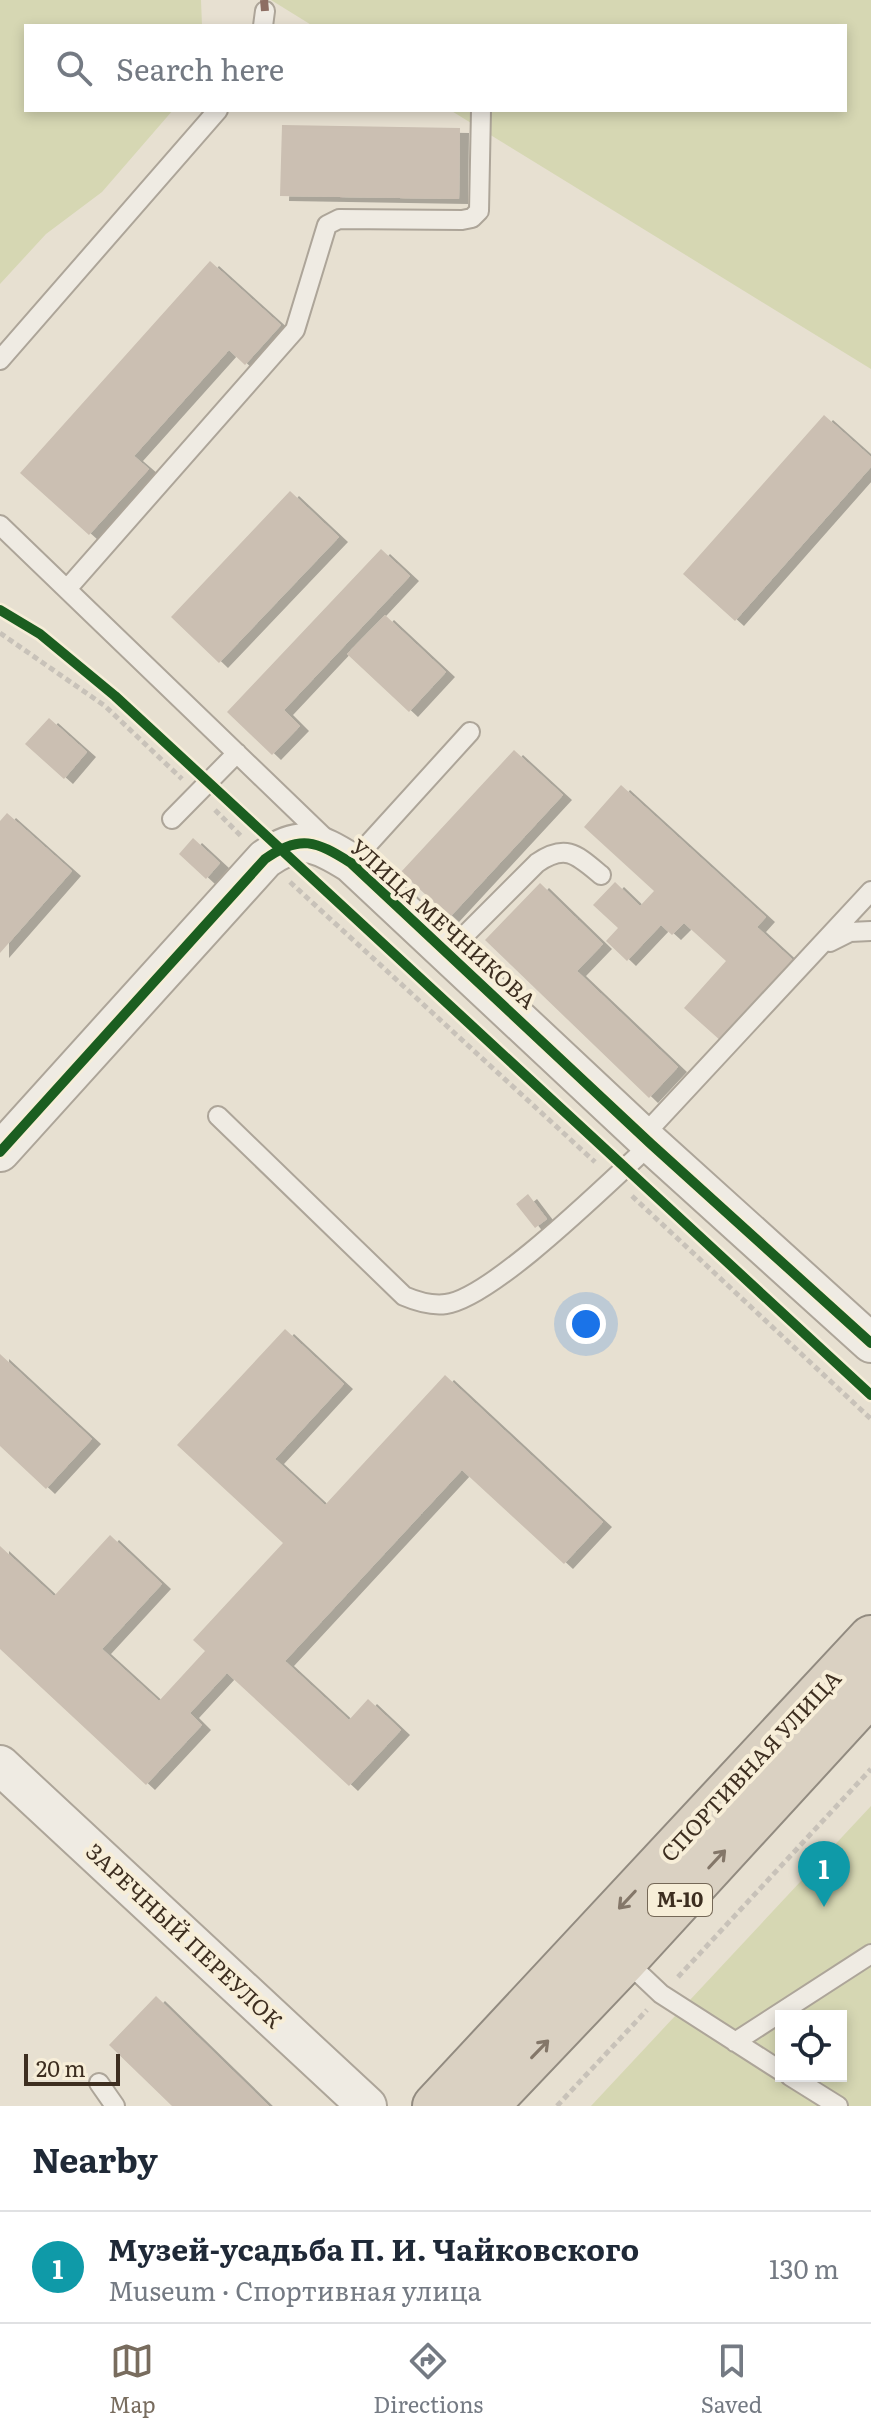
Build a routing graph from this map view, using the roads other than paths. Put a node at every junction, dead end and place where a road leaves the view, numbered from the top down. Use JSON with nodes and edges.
{"nodes":[{"id":1,"x":216,"y":112,"type":"edge"},
{"id":2,"x":481,"y":112,"type":"edge"},
{"id":3,"x":0,"y":360,"type":"edge"},
{"id":4,"x":0,"y":525,"type":"edge"},
{"id":5,"x":67,"y":589,"type":"junction"},
{"id":6,"x":470,"y":732,"type":"dead end"},
{"id":7,"x":237,"y":753,"type":"junction"},
{"id":8,"x":172,"y":819,"type":"dead end"},
{"id":9,"x":351,"y":863,"type":"junction"},
{"id":10,"x":601,"y":875,"type":"dead end"},
{"id":11,"x":871,"y":891,"type":"edge"},
{"id":12,"x":871,"y":931,"type":"edge"},
{"id":13,"x":817,"y":949,"type":"junction"},
{"id":14,"x":447,"y":953,"type":"junction"},
{"id":15,"x":218,"y":1116,"type":"dead end"},
{"id":16,"x":647,"y":1140,"type":"junction"},
{"id":17,"x":0,"y":1152,"type":"edge"},
{"id":18,"x":871,"y":1343,"type":"edge"},
{"id":19,"x":871,"y":1638,"type":"edge"},
{"id":20,"x":871,"y":1692,"type":"edge"},
{"id":21,"x":0,"y":1765,"type":"edge"},
{"id":22,"x":871,"y":1954,"type":"edge"},
{"id":23,"x":625,"y":1960,"type":"junction"},
{"id":24,"x":735,"y":2042,"type":"junction"},
{"id":25,"x":775,"y":2067,"type":"edge"},
{"id":26,"x":800,"y":2082,"type":"edge"},
{"id":27,"x":99,"y":2083,"type":"dead end"},
{"id":28,"x":115,"y":2106,"type":"edge"},
{"id":29,"x":367,"y":2106,"type":"edge"},
{"id":30,"x":435,"y":2106,"type":"edge"},
{"id":31,"x":486,"y":2106,"type":"edge"},
{"id":32,"x":838,"y":2106,"type":"edge"}],
"edges":[{"from":1,"to":3,"type":"lane"},
{"from":2,"to":5,"type":"lane"},
{"from":4,"to":5,"type":"lane"},
{"from":5,"to":7,"type":"lane"},
{"from":6,"to":9,"type":"lane"},
{"from":7,"to":8,"type":"lane"},
{"from":7,"to":9,"type":"lane"},
{"from":9,"to":14,"type":"street","name":"УЛИЦА МЕЧНИКОВА"},
{"from":9,"to":17,"type":"street","name":"УЛИЦА МЕЧНИКОВА"},
{"from":10,"to":14,"type":"lane"},
{"from":11,"to":13,"type":"lane"},
{"from":12,"to":13,"type":"lane"},
{"from":13,"to":16,"type":"lane"},
{"from":14,"to":16,"type":"street","name":"УЛИЦА МЕЧНИКОВА"},
{"from":15,"to":16,"type":"lane"},
{"from":16,"to":18,"type":"street","name":"УЛИЦА МЕЧНИКОВА"},
{"from":19,"to":30,"type":"highway","name":"СПОРТИВНАЯ УЛИЦА","number":"М-10","one_way":true},
{"from":23,"to":20,"type":"highway","name":"СПОРТИВНАЯ УЛИЦА","number":"М-10","one_way":true},
{"from":21,"to":29,"type":"street","name":"ЗАРЕЧНЫЙ ПЕРЕУЛОК"},
{"from":22,"to":24,"type":"lane"},
{"from":23,"to":24,"type":"lane"},
{"from":31,"to":23,"type":"highway","name":"СПОРТИВНАЯ УЛИЦА","number":"М-10","one_way":true},
{"from":24,"to":25,"type":"lane"},
{"from":26,"to":32,"type":"lane"},
{"from":27,"to":28,"type":"lane"}]}
